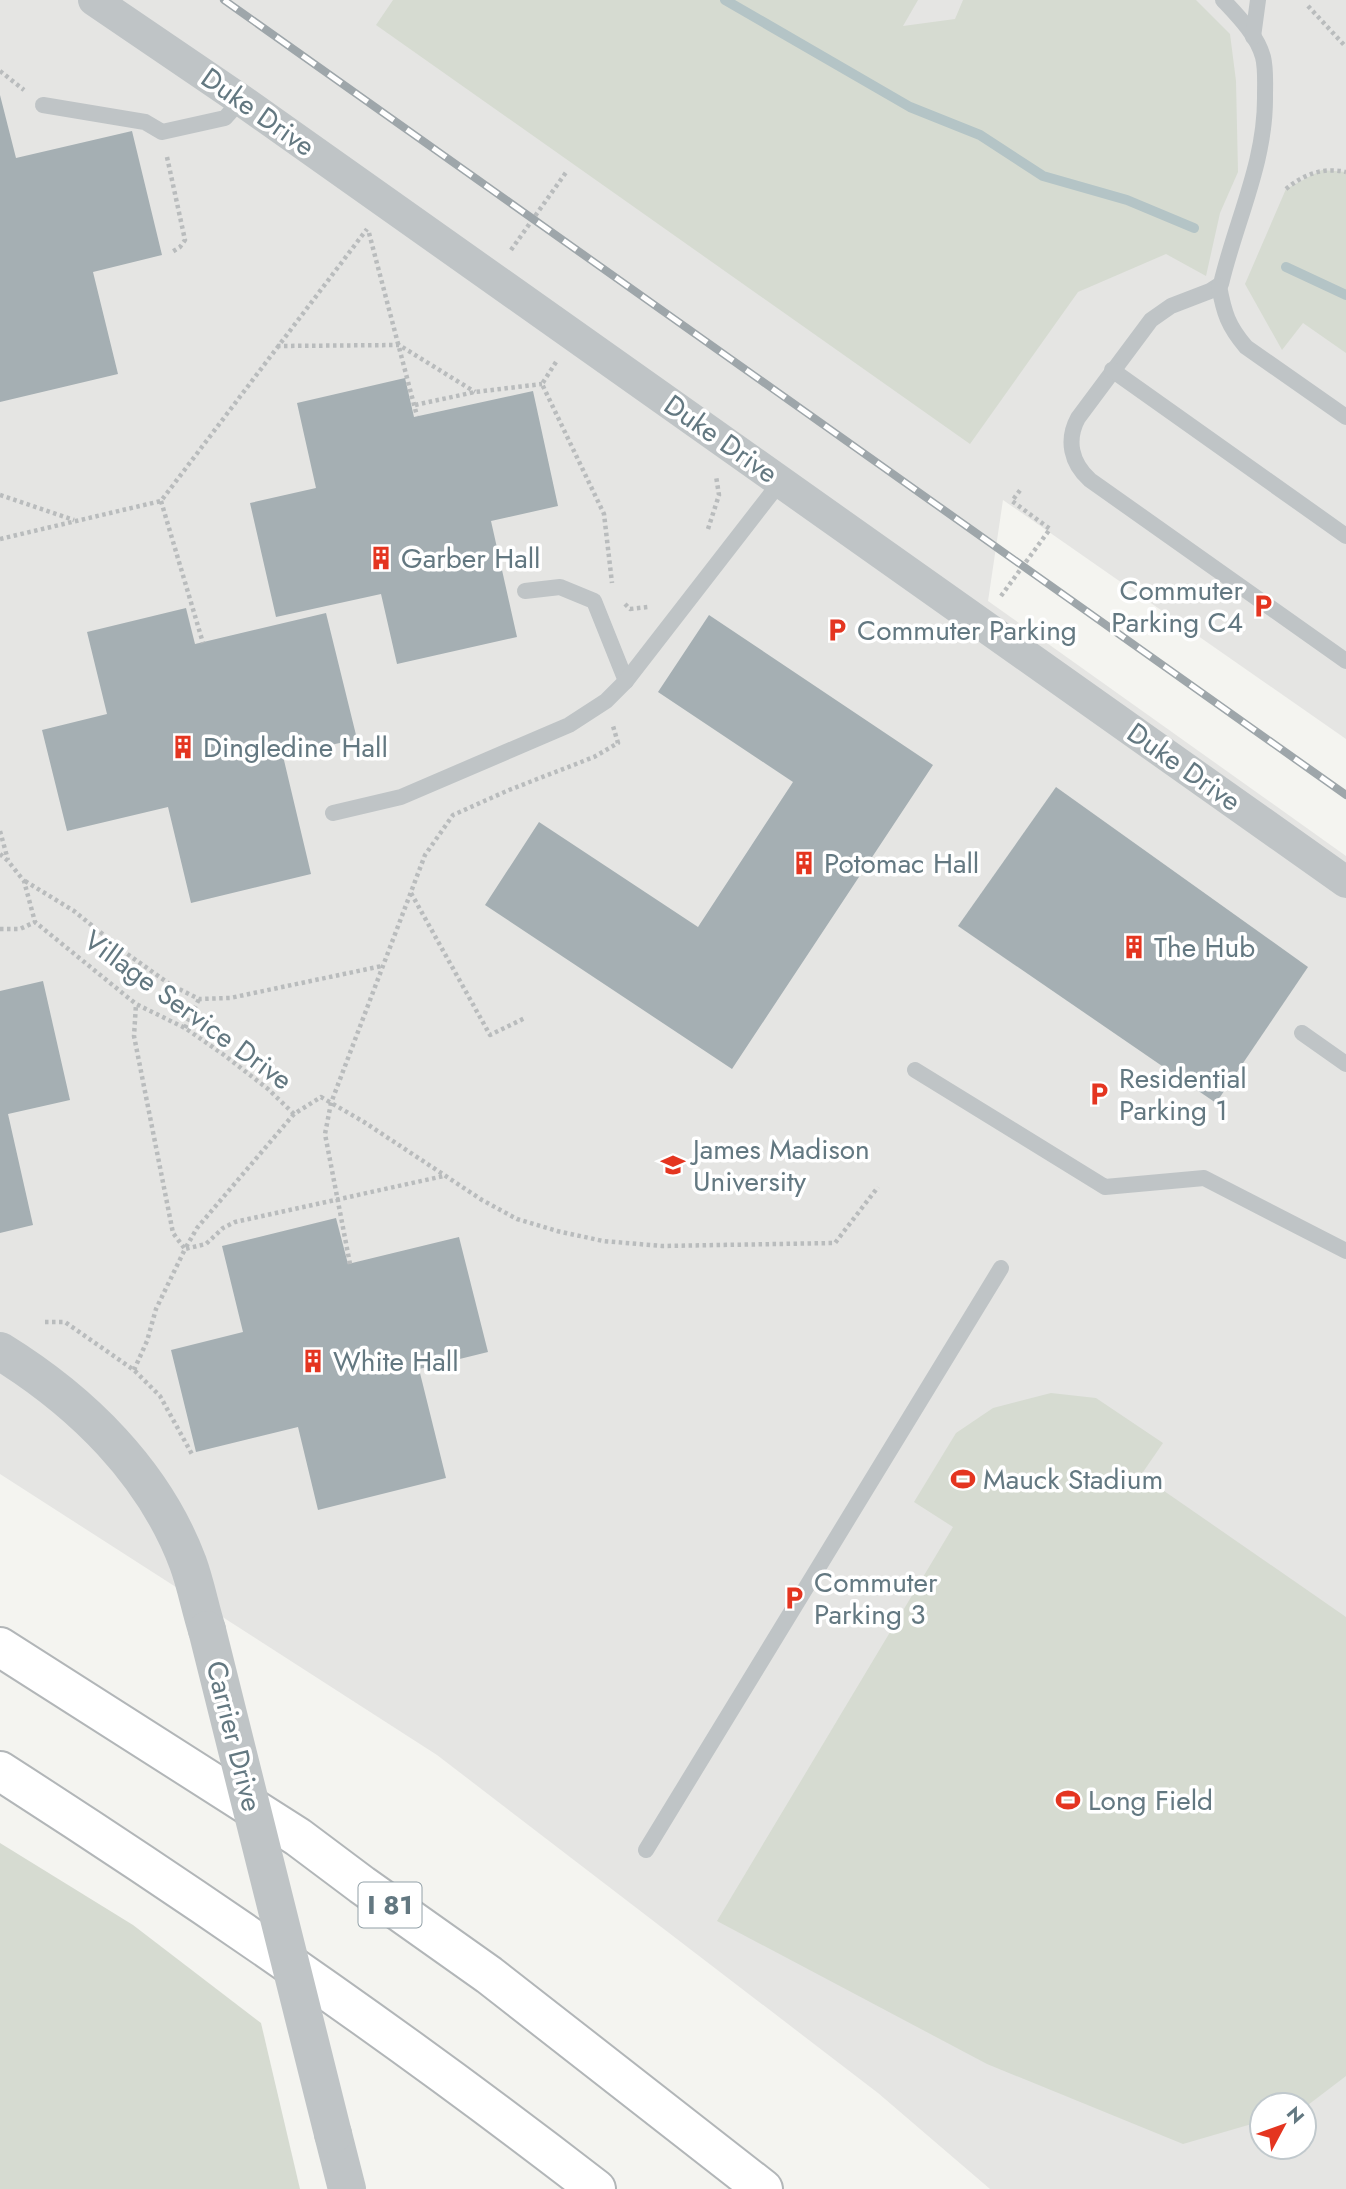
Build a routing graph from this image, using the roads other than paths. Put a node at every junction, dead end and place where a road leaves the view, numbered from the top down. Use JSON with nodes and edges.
{"nodes":[{"id":1,"x":94,"y":0,"type":"edge"},
{"id":2,"x":1223,"y":0,"type":"edge"},
{"id":3,"x":1258,"y":0,"type":"edge"},
{"id":4,"x":1253,"y":37,"type":"junction"},
{"id":5,"x":241,"y":100,"type":"junction"},
{"id":6,"x":43,"y":105,"type":"dead end"},
{"id":7,"x":1219,"y":286,"type":"junction"},
{"id":8,"x":1112,"y":370,"type":"junction"},
{"id":9,"x":1346,"y":417,"type":"edge"},
{"id":10,"x":781,"y":481,"type":"junction"},
{"id":11,"x":1346,"y":537,"type":"edge"},
{"id":12,"x":525,"y":591,"type":"dead end"},
{"id":13,"x":1346,"y":661,"type":"edge"},
{"id":14,"x":626,"y":681,"type":"junction"},
{"id":15,"x":333,"y":813,"type":"dead end"},
{"id":16,"x":1346,"y":882,"type":"edge"},
{"id":17,"x":1302,"y":1032,"type":"dead end"},
{"id":18,"x":1346,"y":1064,"type":"edge"},
{"id":19,"x":915,"y":1070,"type":"dead end"},
{"id":20,"x":1346,"y":1251,"type":"edge"},
{"id":21,"x":1000,"y":1268,"type":"dead end"},
{"id":22,"x":0,"y":1350,"type":"edge"},
{"id":23,"x":0,"y":1647,"type":"edge"},
{"id":24,"x":0,"y":1771,"type":"edge"},
{"id":25,"x":646,"y":1850,"type":"dead end"},
{"id":26,"x":347,"y":2189,"type":"edge"},
{"id":27,"x":596,"y":2189,"type":"edge"},
{"id":28,"x":763,"y":2189,"type":"edge"}],
"edges":[{"from":1,"to":5,"type":"street","name":"Duke Drive"},
{"from":2,"to":4,"type":"lane"},
{"from":3,"to":4,"type":"lane"},
{"from":4,"to":7,"type":"lane"},
{"from":5,"to":6,"type":"lane"},
{"from":5,"to":10,"type":"street","name":"Duke Drive"},
{"from":7,"to":8,"type":"lane"},
{"from":7,"to":9,"type":"lane"},
{"from":8,"to":11,"type":"lane"},
{"from":8,"to":13,"type":"lane"},
{"from":10,"to":14,"type":"lane"},
{"from":10,"to":16,"type":"street","name":"Duke Drive"},
{"from":12,"to":14,"type":"lane"},
{"from":14,"to":15,"type":"lane"},
{"from":17,"to":18,"type":"lane"},
{"from":19,"to":20,"type":"lane"},
{"from":21,"to":25,"type":"lane"},
{"from":22,"to":26,"type":"street","name":"Carrier Drive","bridge":true},
{"from":23,"to":28,"type":"highway","number":"I 81"},
{"from":24,"to":27,"type":"highway"}]}
